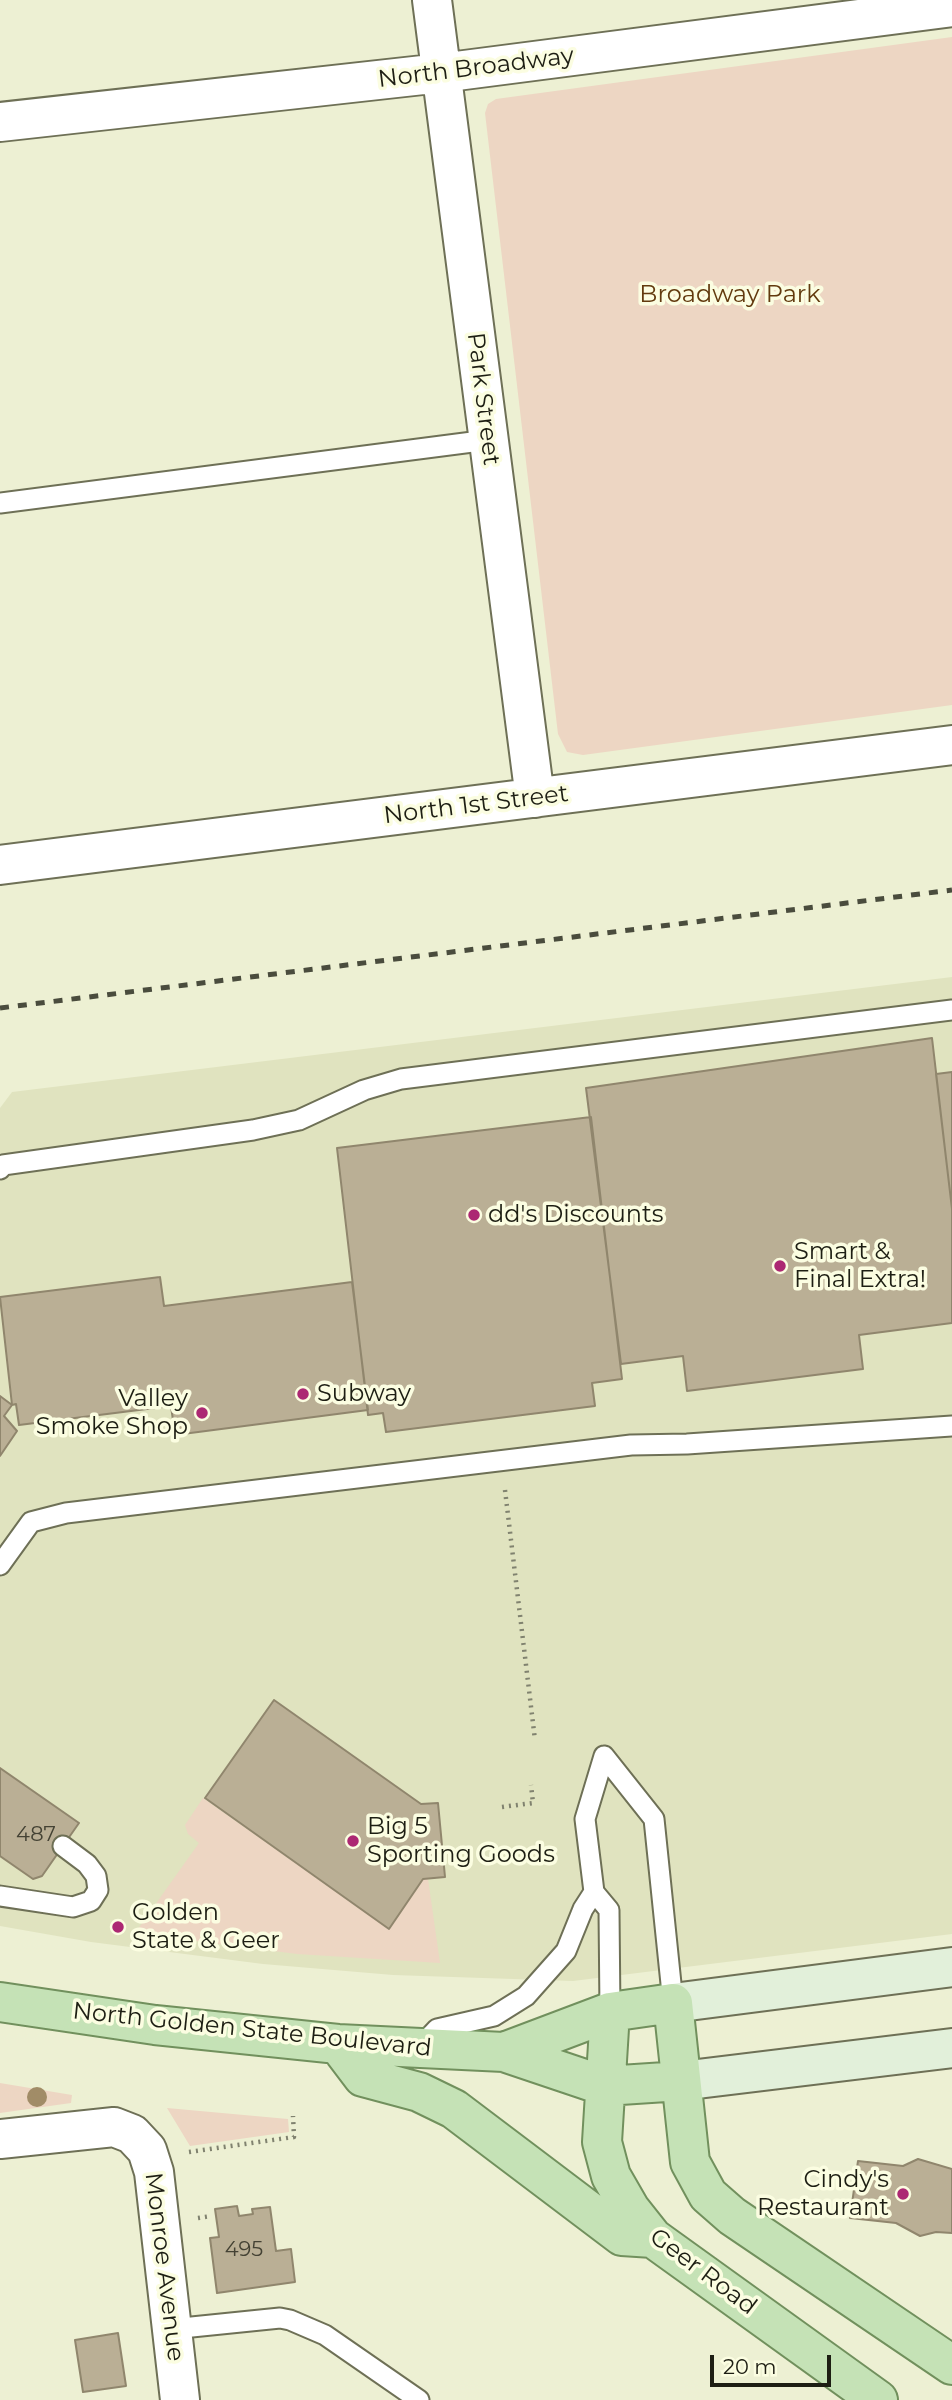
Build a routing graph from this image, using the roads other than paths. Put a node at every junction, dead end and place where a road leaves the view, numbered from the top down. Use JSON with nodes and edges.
{"nodes":[{"id":1,"x":432,"y":0,"type":"edge"},
{"id":2,"x":952,"y":7,"type":"edge"},
{"id":3,"x":441,"y":73,"type":"junction"},
{"id":4,"x":0,"y":122,"type":"edge"},
{"id":5,"x":488,"y":440,"type":"junction"},
{"id":6,"x":0,"y":503,"type":"edge"},
{"id":7,"x":952,"y":745,"type":"edge"},
{"id":8,"x":535,"y":798,"type":"junction"},
{"id":9,"x":0,"y":865,"type":"edge"},
{"id":10,"x":952,"y":1010,"type":"edge"},
{"id":11,"x":0,"y":1169,"type":"edge"},
{"id":12,"x":952,"y":1426,"type":"edge"},
{"id":13,"x":0,"y":1565,"type":"edge"},
{"id":14,"x":63,"y":1846,"type":"dead end"},
{"id":15,"x":594,"y":1892,"type":"junction"},
{"id":16,"x":0,"y":1896,"type":"edge"},
{"id":17,"x":952,"y":1968,"type":"edge"},
{"id":18,"x":0,"y":2002,"type":"edge"},
{"id":19,"x":673,"y":2003,"type":"junction"},
{"id":20,"x":610,"y":2012,"type":"junction"},
{"id":21,"x":338,"y":2044,"type":"junction"},
{"id":22,"x":952,"y":2048,"type":"edge"},
{"id":23,"x":418,"y":2049,"type":"junction"},
{"id":24,"x":504,"y":2052,"type":"junction"},
{"id":25,"x":681,"y":2081,"type":"junction"},
{"id":26,"x":605,"y":2086,"type":"junction"},
{"id":27,"x":0,"y":2139,"type":"edge"},
{"id":28,"x":653,"y":2238,"type":"junction"},
{"id":29,"x":172,"y":2329,"type":"junction"},
{"id":30,"x":952,"y":2365,"type":"edge"},
{"id":31,"x":180,"y":2400,"type":"edge"},
{"id":32,"x":419,"y":2400,"type":"edge"},
{"id":33,"x":878,"y":2400,"type":"edge"}],
"edges":[{"from":1,"to":3,"type":"street","name":"Park Street"},
{"from":2,"to":3,"type":"street","name":"North Broadway"},
{"from":3,"to":4,"type":"street","name":"North Broadway"},
{"from":3,"to":5,"type":"street","name":"Park Street"},
{"from":5,"to":6,"type":"lane"},
{"from":5,"to":8,"type":"street","name":"Park Street"},
{"from":7,"to":8,"type":"street","name":"North 1st Street"},
{"from":8,"to":9,"type":"street","name":"North 1st Street"},
{"from":10,"to":11,"type":"lane"},
{"from":12,"to":13,"type":"lane"},
{"from":14,"to":16,"type":"lane"},
{"from":15,"to":19,"type":"lane"},
{"from":15,"to":20,"type":"lane"},
{"from":15,"to":23,"type":"lane"},
{"from":17,"to":19,"type":"main road","name":"North Golden State Boulevard"},
{"from":18,"to":21,"type":"main road","name":"North Golden State Boulevard"},
{"from":19,"to":20,"type":"main road","name":"North Golden State Boulevard"},
{"from":19,"to":25,"type":"main road"},
{"from":20,"to":24,"type":"main road","name":"North Golden State Boulevard"},
{"from":20,"to":26,"type":"main road","name":"Geer Road"},
{"from":21,"to":23,"type":"main road","name":"North Golden State Boulevard"},
{"from":21,"to":28,"type":"main road"},
{"from":22,"to":25,"type":"main road","name":"North Golden State Boulevard"},
{"from":23,"to":24,"type":"main road","name":"North Golden State Boulevard"},
{"from":24,"to":26,"type":"main road","name":"North Golden State Boulevard"},
{"from":25,"to":26,"type":"main road","name":"North Golden State Boulevard"},
{"from":25,"to":30,"type":"main road"},
{"from":26,"to":28,"type":"main road","name":"Geer Road"},
{"from":27,"to":29,"type":"street","name":"Monroe Avenue"},
{"from":28,"to":33,"type":"main road","name":"Geer Road"},
{"from":29,"to":31,"type":"street","name":"Monroe Avenue"},
{"from":29,"to":32,"type":"lane"}]}
